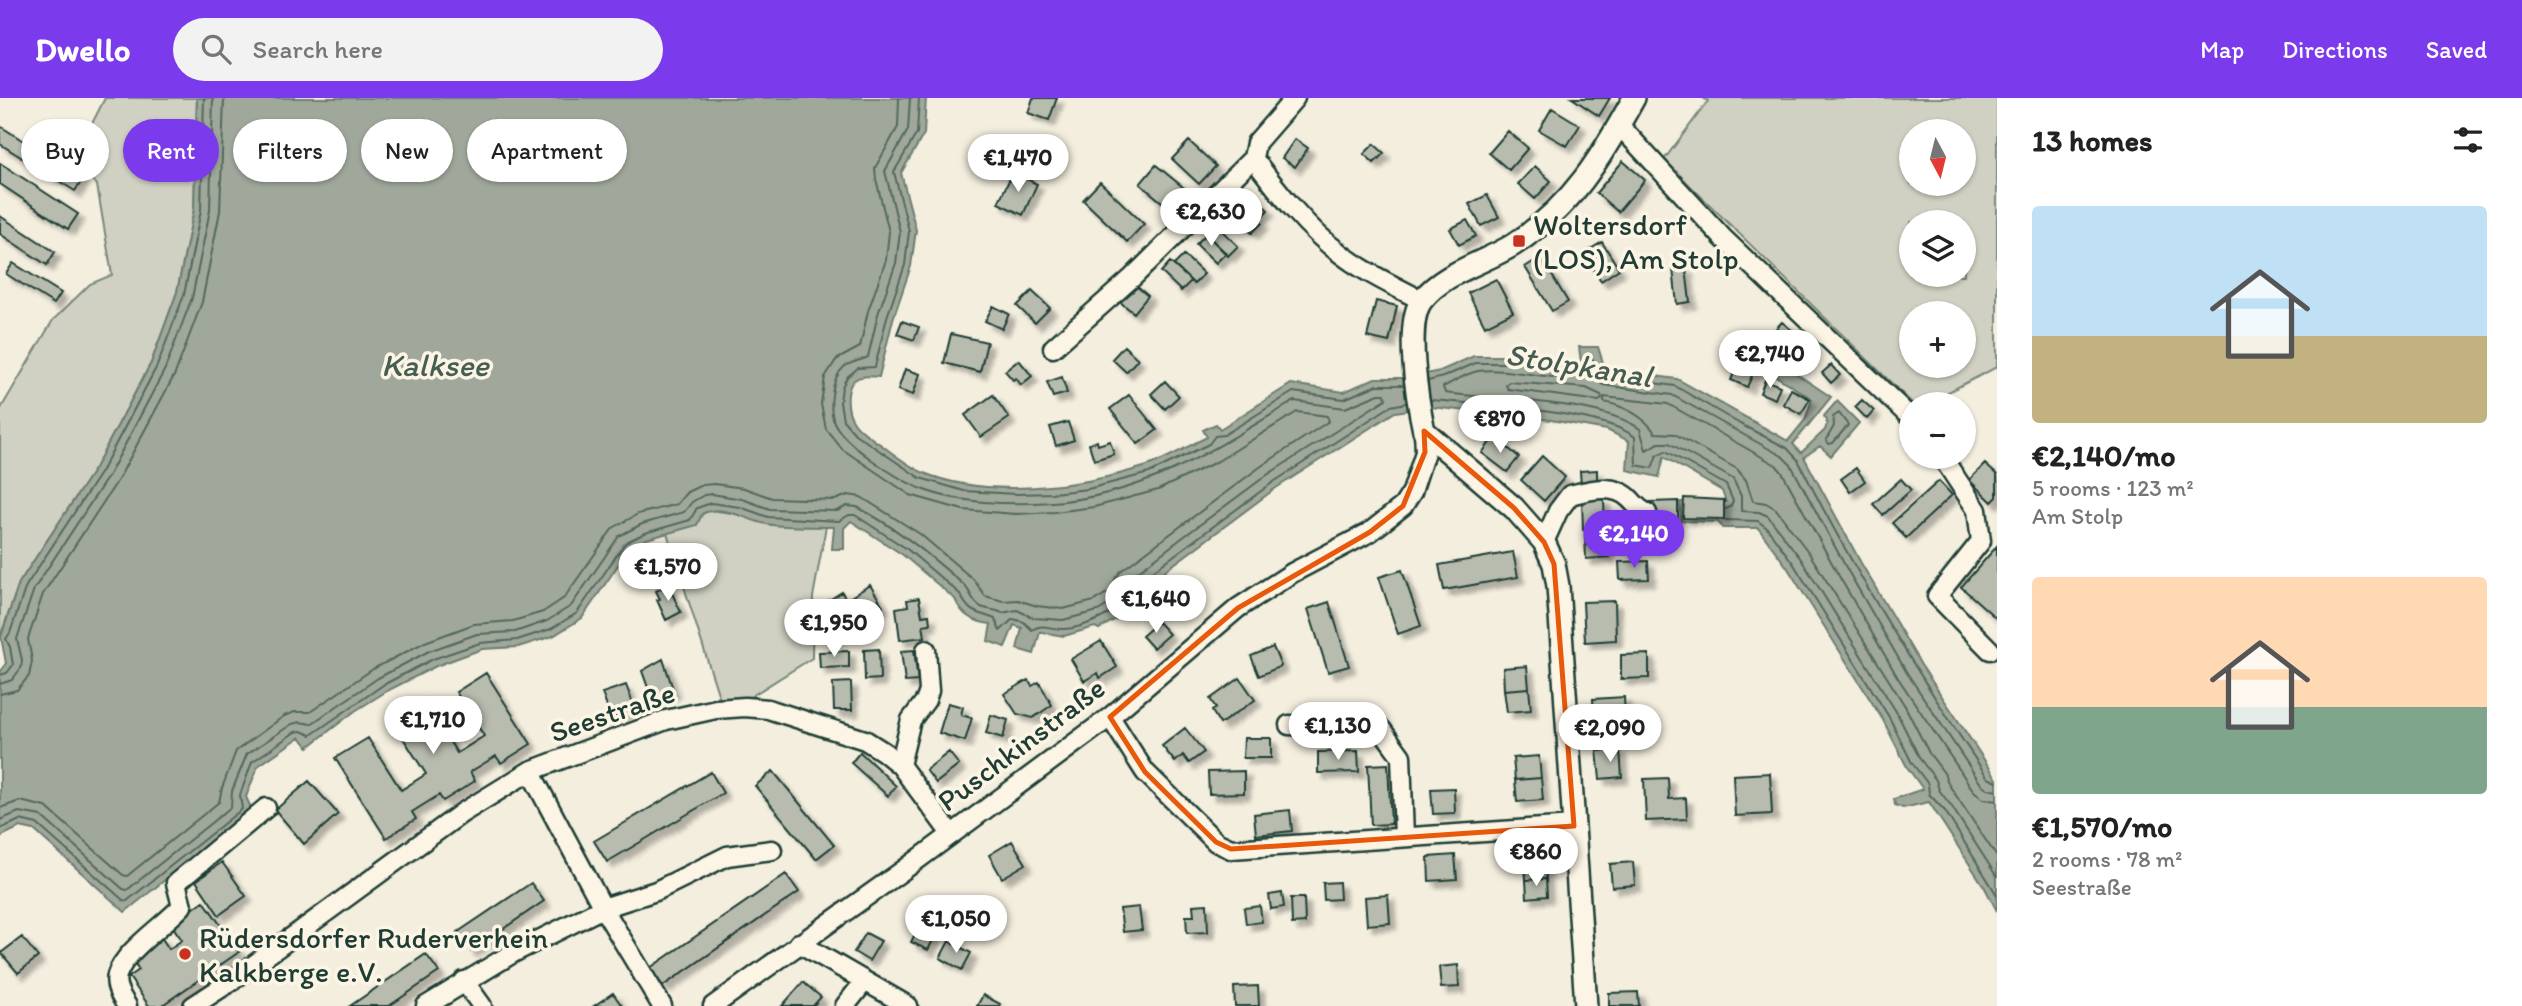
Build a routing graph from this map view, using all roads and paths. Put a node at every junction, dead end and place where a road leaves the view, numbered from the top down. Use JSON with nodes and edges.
{"nodes":[{"id":1,"x":1295,"y":98,"type":"edge"},
{"id":2,"x":1634,"y":98,"type":"edge"},
{"id":3,"x":1619,"y":125,"type":"junction"},
{"id":4,"x":1253,"y":158,"type":"junction"},
{"id":5,"x":1421,"y":300,"type":"junction"},
{"id":6,"x":1053,"y":348,"type":"dead end"},
{"id":7,"x":1899,"y":407,"type":"edge"},
{"id":8,"x":1423,"y":426,"type":"junction"},
{"id":9,"x":1950,"y":469,"type":"edge"},
{"id":10,"x":1647,"y":513,"type":"dead end"},
{"id":11,"x":1544,"y":542,"type":"junction"},
{"id":12,"x":926,"y":650,"type":"dead end"},
{"id":13,"x":1990,"y":650,"type":"dead end"},
{"id":14,"x":1110,"y":717,"type":"junction"},
{"id":15,"x":1289,"y":725,"type":"dead end"},
{"id":16,"x":900,"y":765,"type":"junction"},
{"id":17,"x":530,"y":771,"type":"junction"},
{"id":18,"x":266,"y":808,"type":"dead end"},
{"id":19,"x":1574,"y":826,"type":"junction"},
{"id":20,"x":951,"y":834,"type":"junction"},
{"id":21,"x":1404,"y":837,"type":"junction"},
{"id":22,"x":772,"y":850,"type":"dead end"},
{"id":23,"x":603,"y":908,"type":"junction"},
{"id":24,"x":799,"y":943,"type":"junction"},
{"id":25,"x":464,"y":981,"type":"junction"},
{"id":26,"x":864,"y":982,"type":"junction"},
{"id":27,"x":127,"y":1006,"type":"edge"},
{"id":28,"x":193,"y":1006,"type":"edge"},
{"id":29,"x":426,"y":1006,"type":"edge"},
{"id":30,"x":482,"y":1006,"type":"edge"},
{"id":31,"x":662,"y":1006,"type":"edge"},
{"id":32,"x":713,"y":1006,"type":"edge"},
{"id":33,"x":845,"y":1006,"type":"edge"},
{"id":34,"x":908,"y":1006,"type":"edge"},
{"id":35,"x":1586,"y":1006,"type":"edge"}],
"edges":[{"from":1,"to":4,"type":"street"},
{"from":2,"to":3,"type":"main road"},
{"from":3,"to":5,"type":"main road"},
{"from":3,"to":7,"type":"street"},
{"from":4,"to":5,"type":"street"},
{"from":4,"to":6,"type":"street"},
{"from":5,"to":8,"type":"main road"},
{"from":8,"to":11,"type":"main road"},
{"from":8,"to":14,"type":"street","name":"Puschkinstraße"},
{"from":9,"to":13,"type":"street"},
{"from":10,"to":11,"type":"street"},
{"from":11,"to":19,"type":"main road"},
{"from":12,"to":16,"type":"street"},
{"from":14,"to":20,"type":"street","name":"Puschkinstraße"},
{"from":14,"to":21,"type":"street"},
{"from":15,"to":21,"type":"street"},
{"from":16,"to":17,"type":"street","name":"Seestraße"},
{"from":16,"to":20,"type":"street","name":"Seestraße"},
{"from":17,"to":23,"type":"street"},
{"from":17,"to":28,"type":"street","name":"Seestraße"},
{"from":18,"to":27,"type":"street"},
{"from":19,"to":21,"type":"street"},
{"from":19,"to":35,"type":"main road"},
{"from":20,"to":24,"type":"street","name":"Puschkinstraße"},
{"from":22,"to":23,"type":"street"},
{"from":23,"to":25,"type":"street"},
{"from":23,"to":31,"type":"street"},
{"from":24,"to":26,"type":"street"},
{"from":24,"to":32,"type":"street","name":"Puschkinstraße"},
{"from":25,"to":29,"type":"street"},
{"from":25,"to":30,"type":"street"},
{"from":26,"to":33,"type":"street"},
{"from":26,"to":34,"type":"street"}]}
